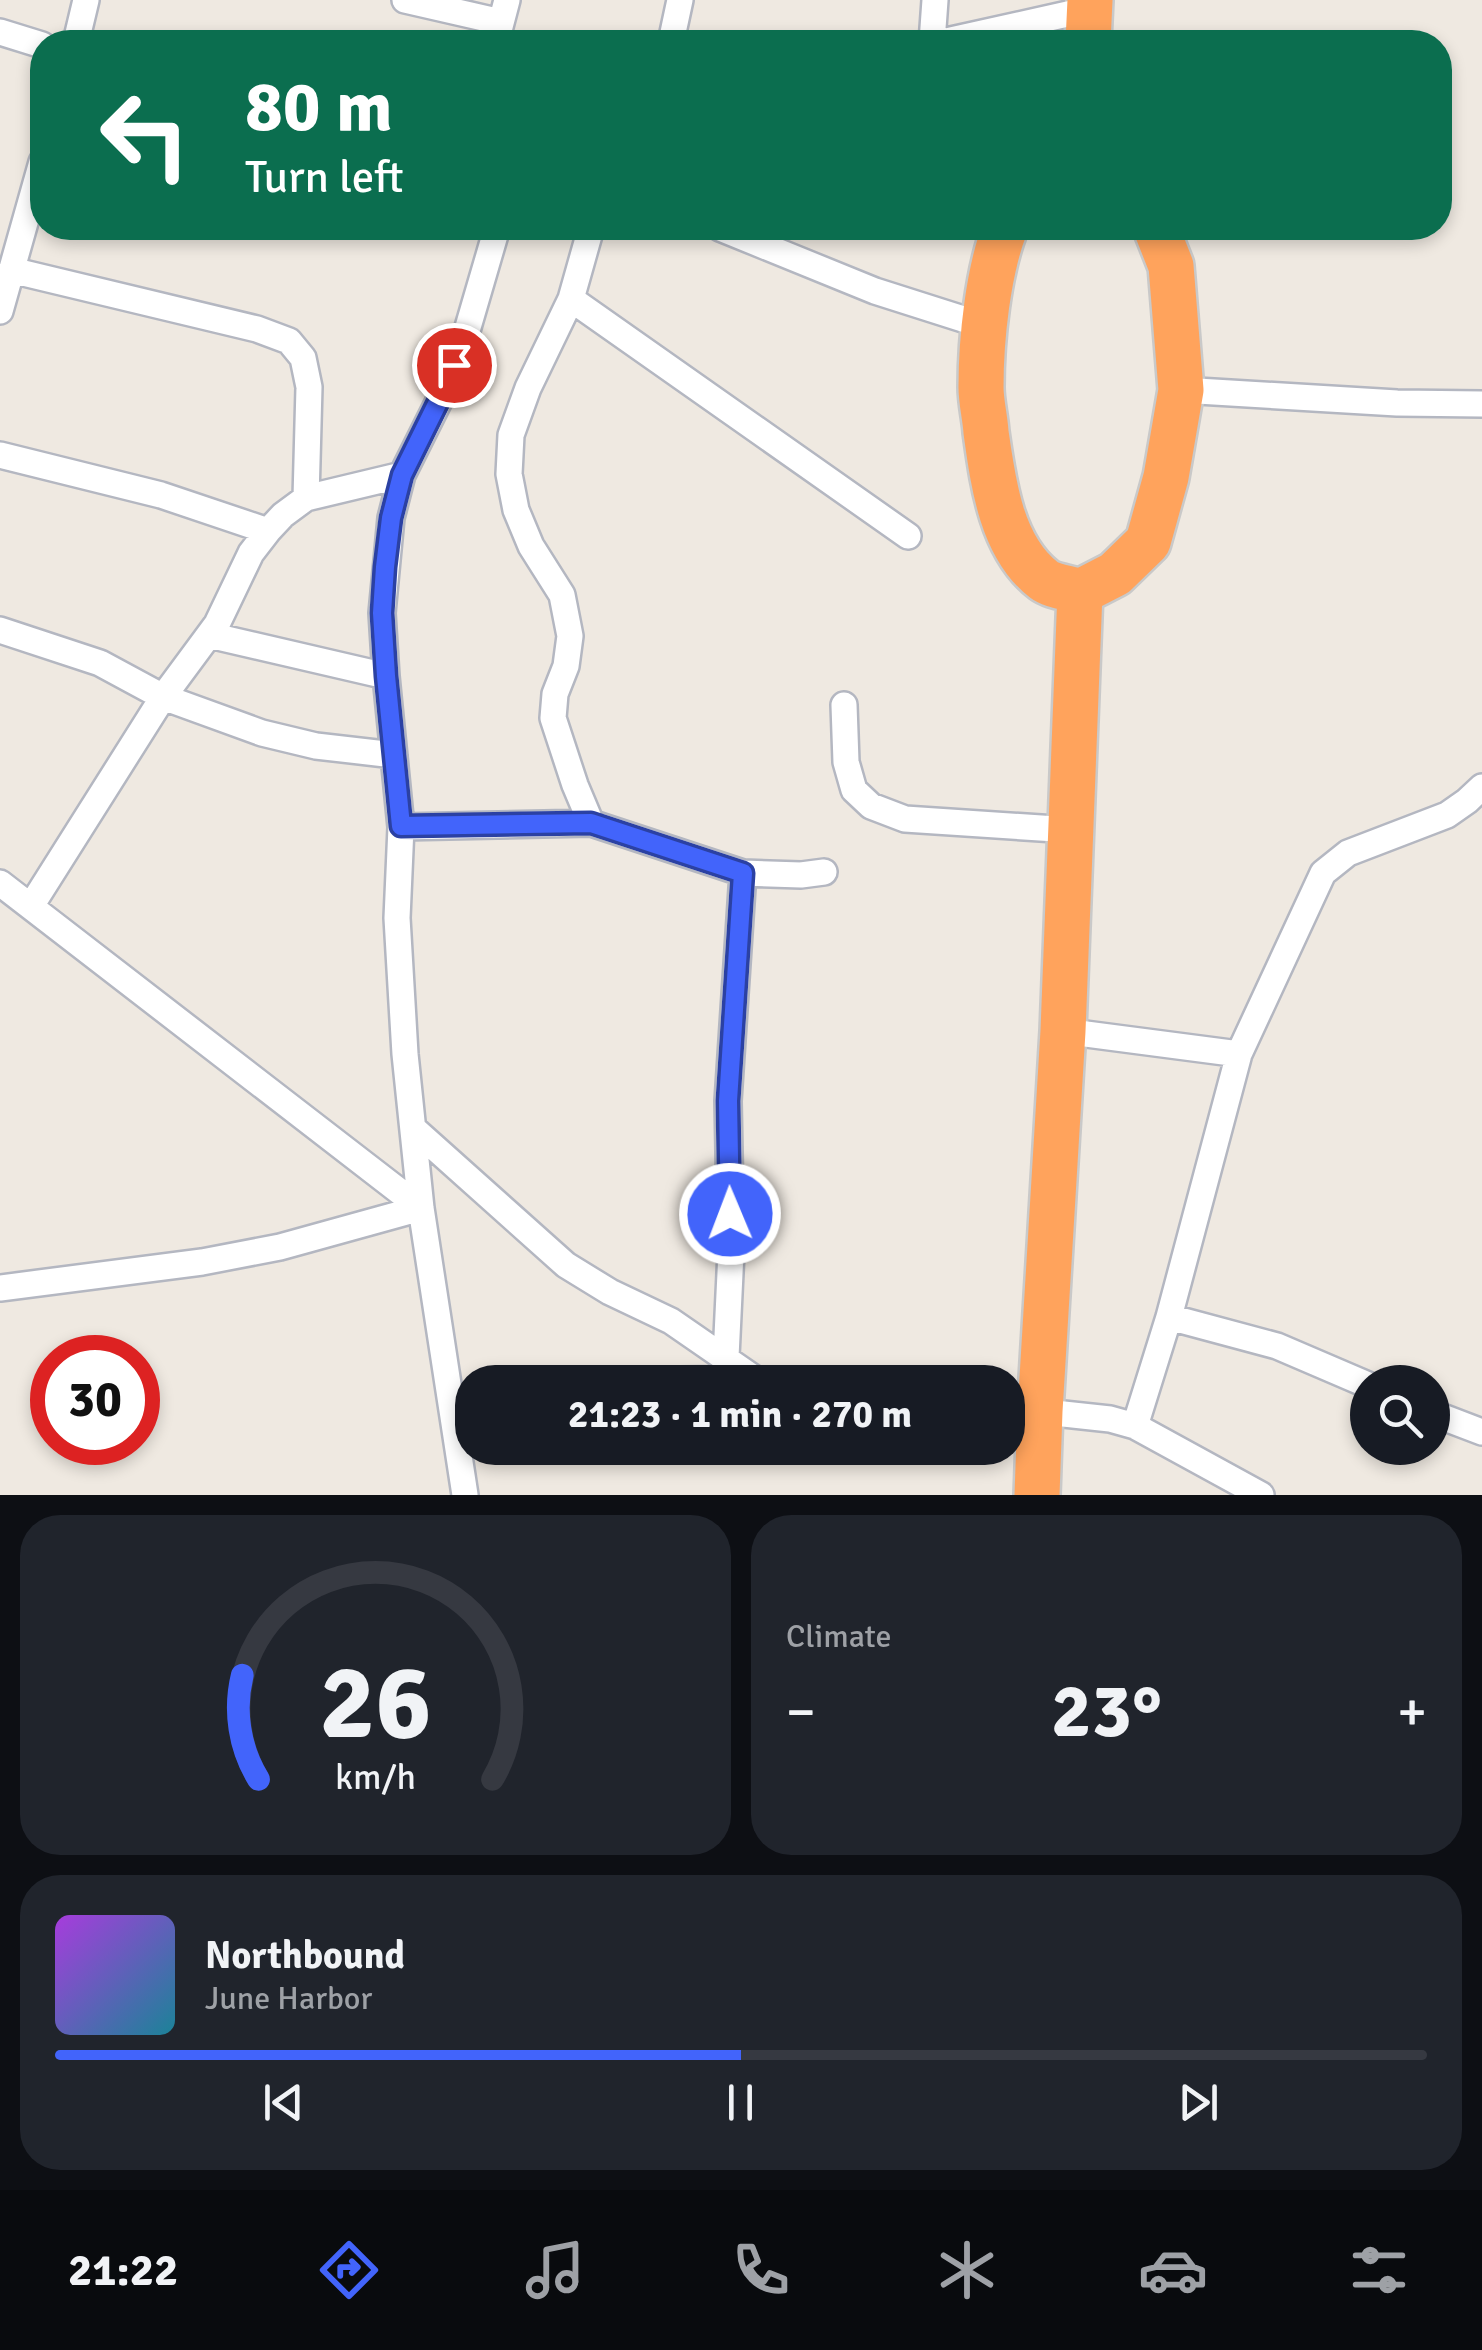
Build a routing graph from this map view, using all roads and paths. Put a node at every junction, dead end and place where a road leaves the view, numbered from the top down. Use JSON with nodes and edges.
{"nodes":[{"id":1,"x":86,"y":0,"type":"edge"},
{"id":2,"x":406,"y":0,"type":"edge"},
{"id":3,"x":680,"y":0,"type":"edge"},
{"id":4,"x":935,"y":0,"type":"edge"},
{"id":5,"x":1094,"y":13,"type":"edge"},
{"id":6,"x":502,"y":22,"type":"edge"},
{"id":7,"x":79,"y":30,"type":"edge"},
{"id":8,"x":674,"y":30,"type":"edge"},
{"id":9,"x":933,"y":30,"type":"edge"},
{"id":10,"x":1005,"y":30,"type":"edge"},
{"id":11,"x":0,"y":32,"type":"edge"},
{"id":12,"x":30,"y":41,"type":"edge"},
{"id":13,"x":30,"y":196,"type":"edge"},
{"id":14,"x":493,"y":240,"type":"edge"},
{"id":15,"x":588,"y":240,"type":"edge"},
{"id":16,"x":750,"y":240,"type":"edge"},
{"id":17,"x":1000,"y":240,"type":"edge"},
{"id":18,"x":1161,"y":240,"type":"edge"},
{"id":19,"x":10,"y":253,"type":"edge"},
{"id":20,"x":571,"y":299,"type":"junction"},
{"id":21,"x":0,"y":311,"type":"edge"},
{"id":22,"x":985,"y":326,"type":"junction"},
{"id":23,"x":1181,"y":390,"type":"junction"},
{"id":24,"x":1482,"y":404,"type":"edge"},
{"id":25,"x":0,"y":455,"type":"edge"},
{"id":26,"x":402,"y":475,"type":"junction"},
{"id":27,"x":306,"y":498,"type":"junction"},
{"id":28,"x":268,"y":531,"type":"junction"},
{"id":29,"x":908,"y":536,"type":"dead end"},
{"id":30,"x":1080,"y":592,"type":"junction"},
{"id":31,"x":0,"y":630,"type":"edge"},
{"id":32,"x":208,"y":635,"type":"junction"},
{"id":33,"x":386,"y":676,"type":"junction"},
{"id":34,"x":162,"y":697,"type":"junction"},
{"id":35,"x":844,"y":705,"type":"dead end"},
{"id":36,"x":394,"y":755,"type":"junction"},
{"id":37,"x":1482,"y":786,"type":"edge"},
{"id":38,"x":591,"y":823,"type":"junction"},
{"id":39,"x":401,"y":826,"type":"junction"},
{"id":40,"x":1071,"y":830,"type":"junction"},
{"id":41,"x":824,"y":872,"type":"dead end"},
{"id":42,"x":743,"y":873,"type":"junction"},
{"id":43,"x":0,"y":883,"type":"edge"},
{"id":44,"x":31,"y":906,"type":"junction"},
{"id":45,"x":1064,"y":1031,"type":"junction"},
{"id":46,"x":1239,"y":1054,"type":"junction"},
{"id":47,"x":414,"y":1130,"type":"junction"},
{"id":48,"x":422,"y":1208,"type":"junction"},
{"id":49,"x":0,"y":1288,"type":"edge"},
{"id":50,"x":1169,"y":1317,"type":"junction"},
{"id":51,"x":726,"y":1357,"type":"junction"},
{"id":52,"x":456,"y":1365,"type":"edge"},
{"id":53,"x":738,"y":1365,"type":"edge"},
{"id":54,"x":1350,"y":1378,"type":"edge"},
{"id":55,"x":1025,"y":1400,"type":"edge"},
{"id":56,"x":1025,"y":1409,"type":"edge"},
{"id":57,"x":1025,"y":1415,"type":"edge"},
{"id":58,"x":1450,"y":1420,"type":"edge"},
{"id":59,"x":1135,"y":1426,"type":"junction"},
{"id":60,"x":1482,"y":1432,"type":"edge"},
{"id":61,"x":464,"y":1465,"type":"edge"},
{"id":62,"x":465,"y":1495,"type":"edge"},
{"id":63,"x":1038,"y":1495,"type":"edge"},
{"id":64,"x":1261,"y":1495,"type":"edge"}],
"edges":[{"from":1,"to":7,"type":"street"},
{"from":2,"to":6,"type":"street"},
{"from":3,"to":8,"type":"street"},
{"from":4,"to":9,"type":"street"},
{"from":5,"to":10,"type":"street"},
{"from":11,"to":12,"type":"street"},
{"from":13,"to":19,"type":"street"},
{"from":14,"to":26,"type":"street"},
{"from":15,"to":20,"type":"street"},
{"from":16,"to":22,"type":"street"},
{"from":17,"to":22,"type":"highway"},
{"from":18,"to":23,"type":"highway"},
{"from":19,"to":21,"type":"street"},
{"from":19,"to":27,"type":"street"},
{"from":20,"to":29,"type":"street"},
{"from":20,"to":38,"type":"street"},
{"from":22,"to":30,"type":"highway"},
{"from":23,"to":24,"type":"street"},
{"from":23,"to":30,"type":"highway"},
{"from":25,"to":28,"type":"street"},
{"from":26,"to":27,"type":"street"},
{"from":26,"to":33,"type":"street"},
{"from":27,"to":28,"type":"street"},
{"from":28,"to":32,"type":"street"},
{"from":30,"to":40,"type":"highway"},
{"from":31,"to":34,"type":"street"},
{"from":32,"to":33,"type":"street"},
{"from":32,"to":34,"type":"street"},
{"from":33,"to":36,"type":"street"},
{"from":34,"to":36,"type":"street"},
{"from":34,"to":44,"type":"street"},
{"from":35,"to":40,"type":"street"},
{"from":36,"to":39,"type":"street"},
{"from":37,"to":46,"type":"street"},
{"from":38,"to":39,"type":"street"},
{"from":38,"to":42,"type":"street"},
{"from":39,"to":47,"type":"street"},
{"from":40,"to":45,"type":"highway"},
{"from":41,"to":42,"type":"street"},
{"from":42,"to":51,"type":"street"},
{"from":43,"to":44,"type":"street"},
{"from":44,"to":48,"type":"street"},
{"from":45,"to":46,"type":"street"},
{"from":45,"to":55,"type":"highway"},
{"from":46,"to":50,"type":"street"},
{"from":47,"to":48,"type":"street"},
{"from":47,"to":51,"type":"street"},
{"from":48,"to":49,"type":"street"},
{"from":48,"to":52,"type":"street"},
{"from":50,"to":54,"type":"street"},
{"from":50,"to":59,"type":"street"},
{"from":51,"to":53,"type":"street"},
{"from":56,"to":59,"type":"street"},
{"from":57,"to":63,"type":"highway"},
{"from":58,"to":60,"type":"street"},
{"from":59,"to":64,"type":"street"},
{"from":61,"to":62,"type":"street"}]}
